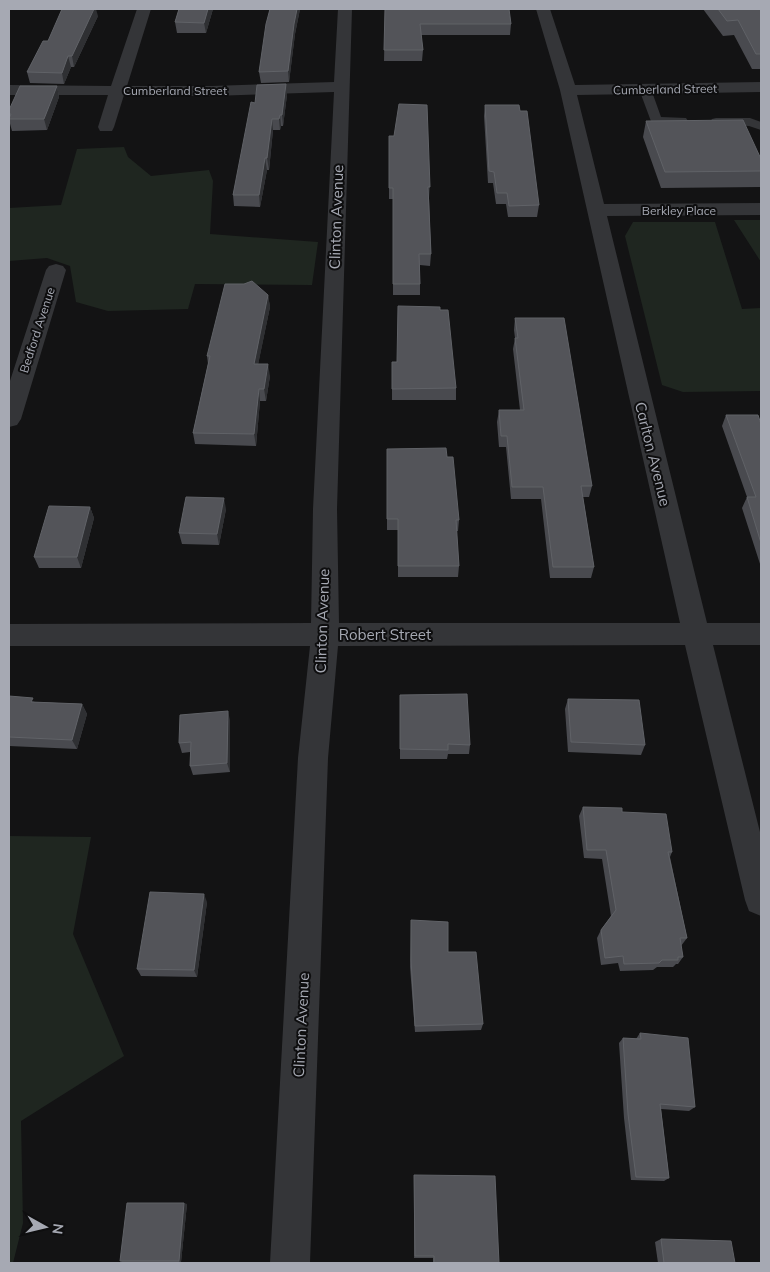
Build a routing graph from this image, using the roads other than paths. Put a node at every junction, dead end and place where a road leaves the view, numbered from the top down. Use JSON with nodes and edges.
{"nodes":[{"id":1,"x":144,"y":9,"type":"edge"},
{"id":2,"x":345,"y":9,"type":"edge"},
{"id":3,"x":543,"y":9,"type":"edge"},
{"id":4,"x":342,"y":87,"type":"junction"},
{"id":5,"x":761,"y":88,"type":"edge"},
{"id":6,"x":644,"y":89,"type":"junction"},
{"id":7,"x":9,"y":90,"type":"edge"},
{"id":8,"x":118,"y":90,"type":"junction"},
{"id":9,"x":568,"y":90,"type":"junction"},
{"id":10,"x":761,"y":126,"type":"edge"},
{"id":11,"x":106,"y":127,"type":"dead end"},
{"id":12,"x":761,"y":209,"type":"edge"},
{"id":13,"x":597,"y":210,"type":"junction"},
{"id":14,"x":56,"y":270,"type":"dead end"},
{"id":15,"x":9,"y":419,"type":"edge"},
{"id":16,"x":324,"y":634,"type":"junction"},
{"id":17,"x":761,"y":634,"type":"edge"},
{"id":18,"x":9,"y":635,"type":"edge"},
{"id":19,"x":698,"y":635,"type":"junction"},
{"id":20,"x":761,"y":900,"type":"edge"},
{"id":21,"x":290,"y":1263,"type":"edge"}],
"edges":[{"from":1,"to":8,"type":"street"},
{"from":2,"to":4,"type":"street","name":"Clinton Avenue"},
{"from":3,"to":9,"type":"street","name":"Carlton Avenue"},
{"from":4,"to":8,"type":"street","name":"Cumberland Street"},
{"from":4,"to":16,"type":"street","name":"Clinton Avenue"},
{"from":5,"to":6,"type":"street","name":"Cumberland Street"},
{"from":6,"to":9,"type":"street","name":"Cumberland Street"},
{"from":6,"to":10,"type":"lane"},
{"from":7,"to":8,"type":"street","name":"Cumberland Street"},
{"from":8,"to":11,"type":"street"},
{"from":9,"to":13,"type":"street","name":"Carlton Avenue"},
{"from":12,"to":13,"type":"street","name":"Berkley Place"},
{"from":13,"to":19,"type":"street","name":"Carlton Avenue"},
{"from":14,"to":15,"type":"street","name":"Bedford Avenue"},
{"from":16,"to":18,"type":"street","name":"Robert Street"},
{"from":16,"to":19,"type":"street","name":"Robert Street"},
{"from":16,"to":21,"type":"street","name":"Clinton Avenue"},
{"from":17,"to":19,"type":"street","name":"Robert Street"},
{"from":19,"to":20,"type":"street","name":"Carlton Avenue"}]}
